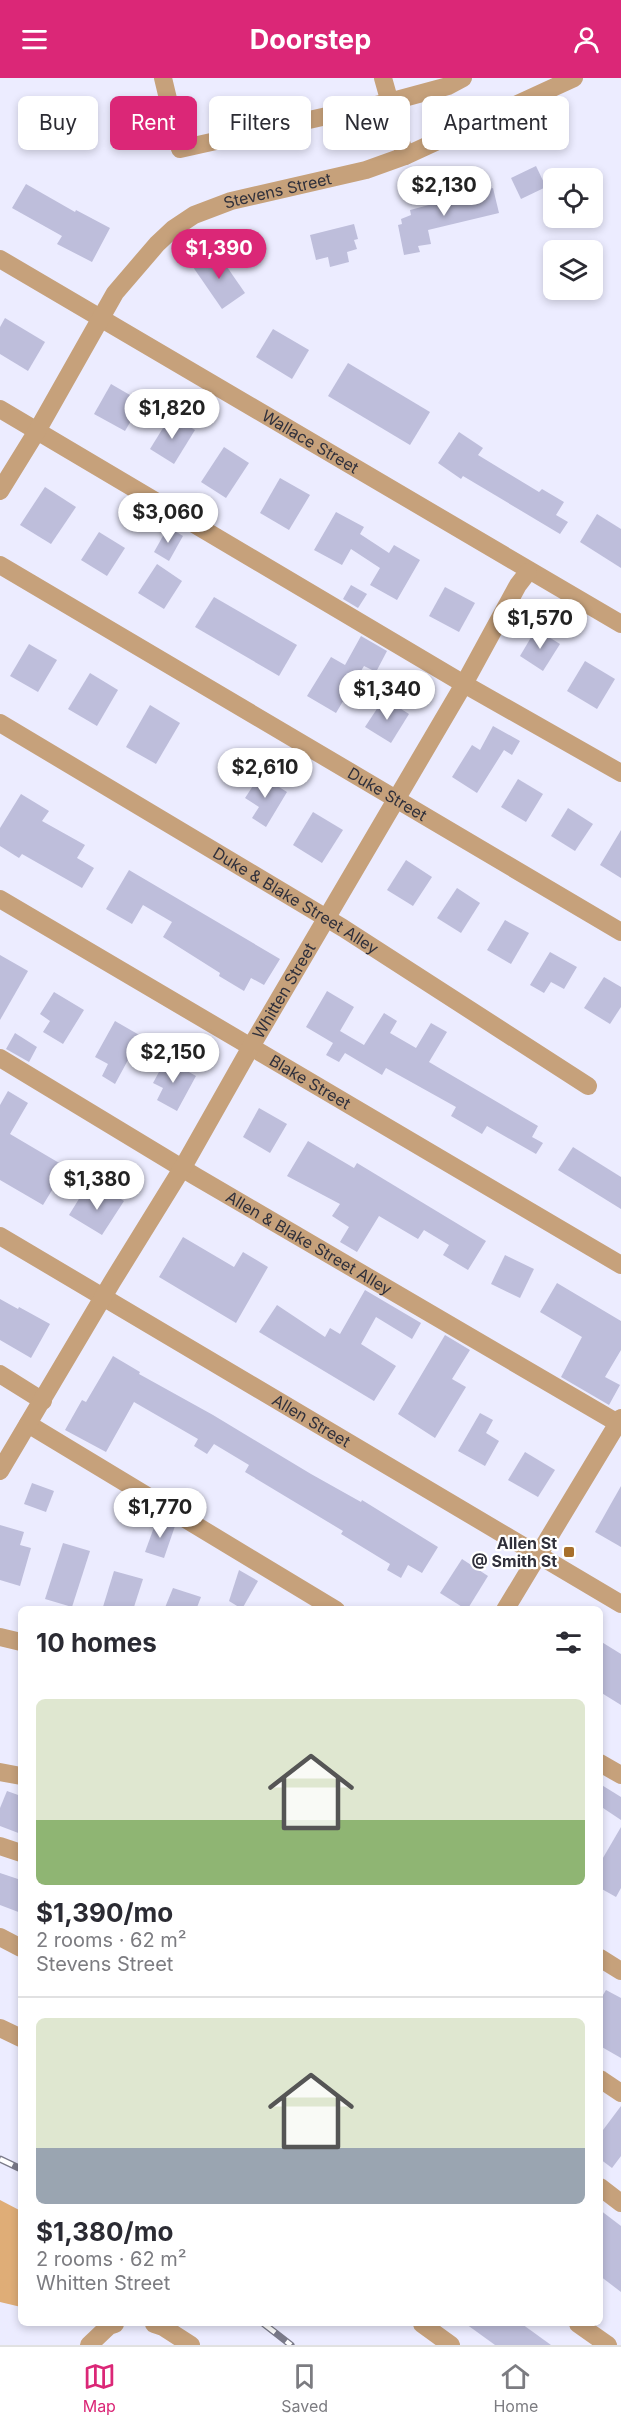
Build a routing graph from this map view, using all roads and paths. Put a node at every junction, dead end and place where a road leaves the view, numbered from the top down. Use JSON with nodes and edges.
{"nodes":[{"id":1,"x":163,"y":78,"type":"edge"},
{"id":2,"x":383,"y":78,"type":"edge"},
{"id":3,"x":464,"y":78,"type":"edge"},
{"id":4,"x":574,"y":78,"type":"edge"},
{"id":5,"x":388,"y":96,"type":"edge"},
{"id":6,"x":410,"y":96,"type":"edge"},
{"id":7,"x":323,"y":117,"type":"edge"},
{"id":8,"x":403,"y":150,"type":"edge"},
{"id":9,"x":405,"y":156,"type":"junction"},
{"id":10,"x":0,"y":259,"type":"edge"},
{"id":11,"x":100,"y":318,"type":"junction"},
{"id":12,"x":0,"y":409,"type":"edge"},
{"id":13,"x":37,"y":432,"type":"junction"},
{"id":14,"x":0,"y":491,"type":"edge"},
{"id":15,"x":0,"y":565,"type":"edge"},
{"id":16,"x":528,"y":572,"type":"junction"},
{"id":17,"x":621,"y":624,"type":"edge"},
{"id":18,"x":464,"y":684,"type":"junction"},
{"id":19,"x":0,"y":723,"type":"edge"},
{"id":20,"x":621,"y":773,"type":"edge"},
{"id":21,"x":396,"y":800,"type":"junction"},
{"id":22,"x":0,"y":899,"type":"edge"},
{"id":23,"x":327,"y":918,"type":"junction"},
{"id":24,"x":621,"y":932,"type":"edge"},
{"id":25,"x":250,"y":1047,"type":"junction"},
{"id":26,"x":0,"y":1058,"type":"edge"},
{"id":27,"x":588,"y":1086,"type":"dead end"},
{"id":28,"x":183,"y":1167,"type":"junction"},
{"id":29,"x":0,"y":1236,"type":"edge"},
{"id":30,"x":621,"y":1265,"type":"edge"},
{"id":31,"x":103,"y":1297,"type":"junction"},
{"id":32,"x":0,"y":1374,"type":"edge"},
{"id":33,"x":43,"y":1401,"type":"junction"},
{"id":34,"x":620,"y":1422,"type":"edge"},
{"id":35,"x":28,"y":1424,"type":"junction"},
{"id":36,"x":0,"y":1471,"type":"edge"},
{"id":37,"x":537,"y":1555,"type":"junction"},
{"id":38,"x":621,"y":1604,"type":"edge"},
{"id":39,"x":329,"y":1606,"type":"edge"},
{"id":40,"x":507,"y":1606,"type":"edge"},
{"id":41,"x":0,"y":1637,"type":"edge"},
{"id":42,"x":18,"y":1641,"type":"edge"},
{"id":43,"x":603,"y":1765,"type":"edge"},
{"id":44,"x":0,"y":1772,"type":"edge"},
{"id":45,"x":18,"y":1775,"type":"edge"},
{"id":46,"x":621,"y":1775,"type":"edge"},
{"id":47,"x":0,"y":1846,"type":"edge"},
{"id":48,"x":18,"y":1852,"type":"edge"},
{"id":49,"x":0,"y":1937,"type":"edge"},
{"id":50,"x":18,"y":1946,"type":"edge"},
{"id":51,"x":603,"y":1960,"type":"edge"},
{"id":52,"x":621,"y":1971,"type":"edge"},
{"id":53,"x":0,"y":2028,"type":"edge"},
{"id":54,"x":18,"y":2037,"type":"edge"},
{"id":55,"x":603,"y":2081,"type":"edge"},
{"id":56,"x":621,"y":2092,"type":"edge"},
{"id":57,"x":603,"y":2189,"type":"edge"},
{"id":58,"x":621,"y":2203,"type":"edge"},
{"id":59,"x":113,"y":2326,"type":"edge"},
{"id":60,"x":160,"y":2326,"type":"edge"},
{"id":61,"x":426,"y":2326,"type":"edge"},
{"id":62,"x":581,"y":2326,"type":"edge"},
{"id":63,"x":89,"y":2345,"type":"edge"},
{"id":64,"x":191,"y":2345,"type":"edge"},
{"id":65,"x":451,"y":2345,"type":"edge"},
{"id":66,"x":608,"y":2345,"type":"edge"}],
"edges":[{"from":1,"to":7,"type":"street"},
{"from":2,"to":5,"type":"street"},
{"from":3,"to":6,"type":"street"},
{"from":4,"to":9,"type":"street","name":"Stevens Street"},
{"from":8,"to":9,"type":"street"},
{"from":9,"to":11,"type":"street","name":"Stevens Street"},
{"from":10,"to":11,"type":"street","name":"Wallace Street"},
{"from":11,"to":13,"type":"street","name":"Stevens Street"},
{"from":11,"to":16,"type":"street","name":"Wallace Street"},
{"from":12,"to":13,"type":"street"},
{"from":13,"to":14,"type":"street","name":"Stevens Street"},
{"from":13,"to":18,"type":"street"},
{"from":15,"to":21,"type":"street","name":"Duke Street"},
{"from":16,"to":17,"type":"street","name":"Wallace Street"},
{"from":16,"to":18,"type":"street","name":"Whitten Street"},
{"from":18,"to":20,"type":"street"},
{"from":18,"to":21,"type":"street","name":"Whitten Street"},
{"from":19,"to":23,"type":"street","name":"Duke & Blake Street Alley"},
{"from":21,"to":23,"type":"street","name":"Whitten Street"},
{"from":21,"to":24,"type":"street","name":"Duke Street"},
{"from":22,"to":25,"type":"street","name":"Blake Street"},
{"from":23,"to":25,"type":"street","name":"Whitten Street"},
{"from":23,"to":27,"type":"street","name":"Duke & Blake Street Alley"},
{"from":25,"to":28,"type":"street","name":"Whitten Street"},
{"from":25,"to":30,"type":"street","name":"Blake Street"},
{"from":26,"to":28,"type":"street","name":"Allen & Blake Street Alley"},
{"from":28,"to":31,"type":"street","name":"Whitten Street"},
{"from":28,"to":34,"type":"street","name":"Allen & Blake Street Alley"},
{"from":29,"to":31,"type":"street","name":"Allen Street"},
{"from":31,"to":33,"type":"street","name":"Whitten Street"},
{"from":31,"to":37,"type":"street","name":"Allen Street"},
{"from":32,"to":33,"type":"street"},
{"from":33,"to":35,"type":"street","name":"Whitten Street"},
{"from":34,"to":37,"type":"street"},
{"from":35,"to":36,"type":"street","name":"Whitten Street"},
{"from":35,"to":39,"type":"street"},
{"from":37,"to":38,"type":"street","name":"Allen Street"},
{"from":37,"to":40,"type":"street"},
{"from":41,"to":42,"type":"street"},
{"from":43,"to":46,"type":"street"},
{"from":44,"to":45,"type":"street"},
{"from":47,"to":48,"type":"street"},
{"from":49,"to":50,"type":"street"},
{"from":51,"to":52,"type":"street"},
{"from":53,"to":54,"type":"street"},
{"from":55,"to":56,"type":"street"},
{"from":57,"to":58,"type":"street"},
{"from":59,"to":63,"type":"street"},
{"from":60,"to":64,"type":"street"},
{"from":61,"to":65,"type":"street"},
{"from":62,"to":66,"type":"street"}]}
